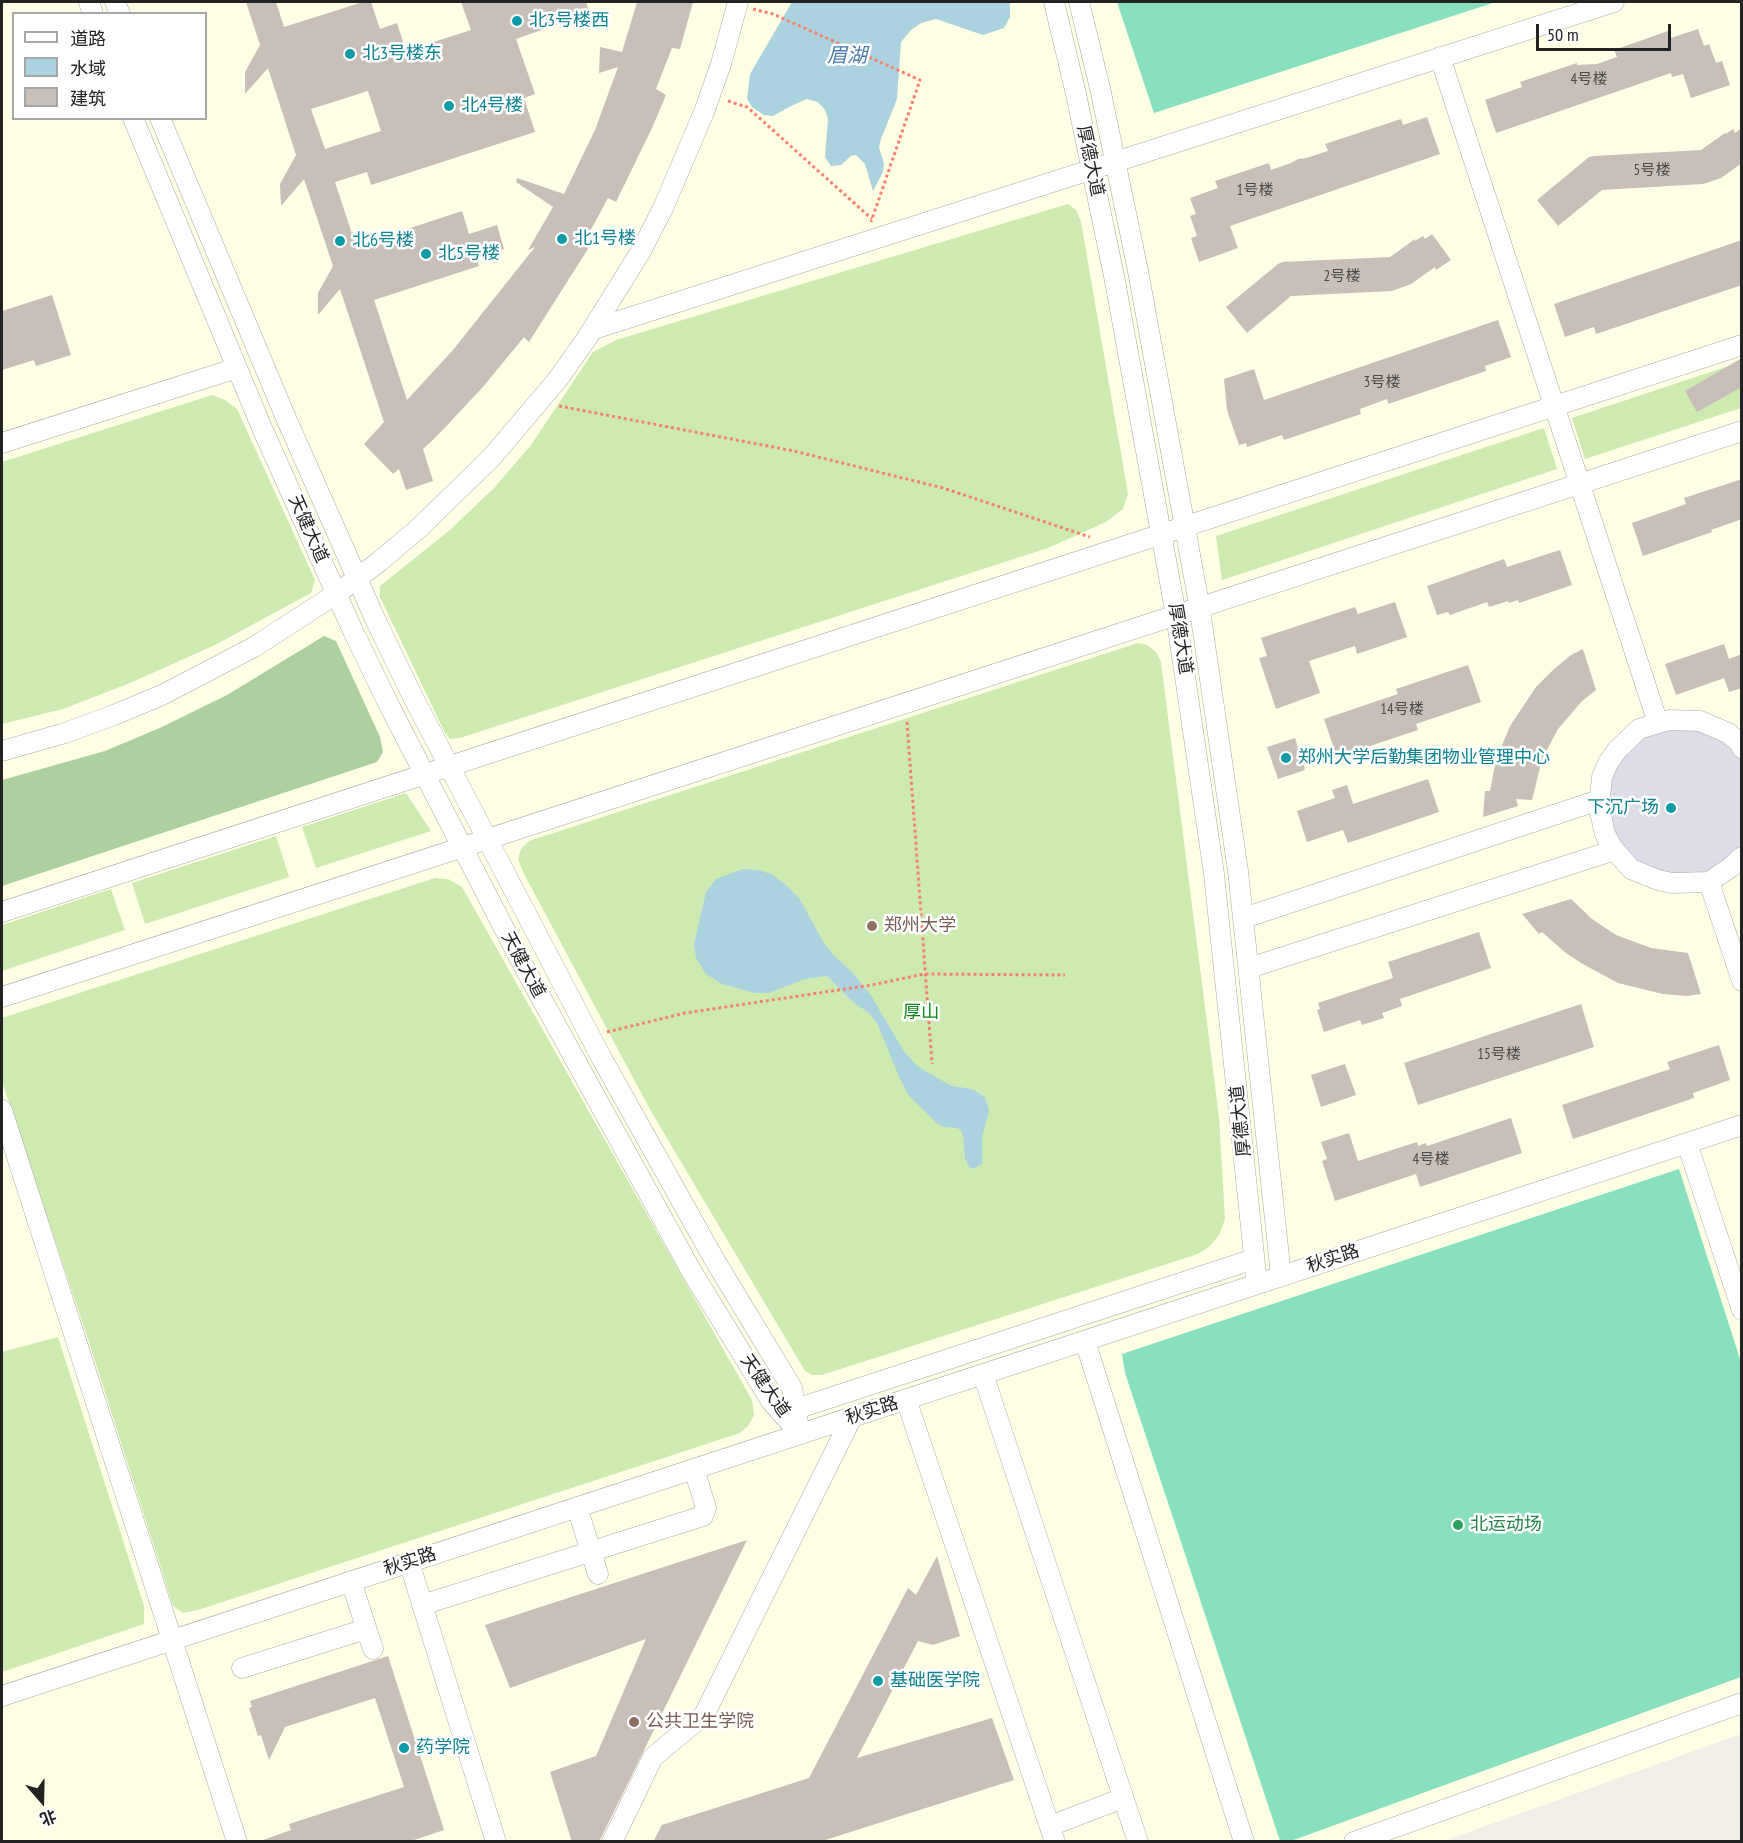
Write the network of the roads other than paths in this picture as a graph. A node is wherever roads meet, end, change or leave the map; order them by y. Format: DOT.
graph roads {
  1 [pos="738,2"];
  2 [pos="1054,2"];
  3 [pos="1079,2"];
  4 [pos="1614,2"];
  5 [pos="1440,57"];
  6 [pos="134,120"];
  7 [pos="161,120"];
  8 [pos="1115,161"];
  9 [pos="1092,168"];
  10 [pos="594,329"];
  11 [pos="1742,345"];
  12 [pos="237,368"];
  13 [pos="1555,406"];
  14 [pos="1742,431"];
  15 [pos="2,443"];
  16 [pos="1580,484"];
  17 [pos="1185,526"];
  18 [pos="1162,534"];
  19 [pos="357,578"];
  20 [pos="337,593"];
  21 [pos="1200,607"];
  22 [pos="1176,615"];
  23 [pos="1658,723"];
  24 [pos="1740,742"];
  25 [pos="2,751"];
  26 [pos="449,766"];
  27 [pos="425,774"];
  28 [pos="1599,800"];
  29 [pos="486,839"];
  30 [pos="462,847"];
  31 [pos="1615,850"];
  32 [pos="1742,857"];
  33 [pos="1709,882"];
  34 [pos="2,912"];
  35 [pos="1244,918"];
  36 [pos="1249,968"];
  37 [pos="1742,981"];
  38 [pos="2,997"];
  39 [pos="2,1110"];
  40 [pos="1742,1125"];
  41 [pos="1687,1143"];
  42 [pos="1254,1259"];
  43 [pos="1281,1276"];
  44 [pos="1257,1284"];
  45 [pos="1741,1305"];
  46 [pos="1085,1341"];
  47 [pos="983,1374"];
  48 [pos="906,1399"];
  49 [pos="796,1409"];
  50 [pos="852,1417"];
  51 [pos="800,1434"];
  52 [pos="693,1469"];
  53 [pos="577,1507"];
  54 [pos="591,1552"];
  55 [pos="409,1562"];
  56 [pos="598,1574"];
  57 [pos="351,1581"];
  58 [pos="422,1605"];
  59 [pos="366,1629"];
  60 [pos="172,1640"];
  61 [pos="373,1649"];
  62 [pos="242,1668"];
  63 [pos="2,1696"];
  64 [pos="1742,1703"];
  65 [pos="1123,1798"];
  66 [pos="1053,1834"];
  67 [pos="237,1842"];
  68 [pos="496,1842"];
  69 [pos="612,1842"];
  70 [pos="1138,1842"];
  71 [pos="1244,1842"];
  72 [pos="1353,1842"];
  1 -- 10 [label="lane"];
  2 -- 9 [label="lane, 厚德大道"];
  3 -- 8 [label="lane, 厚德大道"];
  4 -- 5 [label="lane"];
  5 -- 8 [label="lane"];
  5 -- 13 [label="lane"];
  6 -- 12 [label="lane, 天健大道"];
  7 -- 19 [label="lane, 天健大道"];
  8 -- 9 [label="lane"];
  8 -- 17 [label="lane, 厚德大道"];
  9 -- 10 [label="lane"];
  9 -- 18 [label="lane, 厚德大道"];
  10 -- 19 [label="lane"];
  11 -- 13 [label="lane"];
  12 -- 15 [label="lane"];
  12 -- 20 [label="lane, 天健大道"];
  13 -- 16 [label="lane"];
  13 -- 17 [label="lane"];
  14 -- 16 [label="lane"];
  16 -- 21 [label="lane"];
  16 -- 23 [label="lane"];
  17 -- 18 [label="lane"];
  17 -- 21 [label="lane, 厚德大道"];
  18 -- 22 [label="lane, 厚德大道"];
  18 -- 26 [label="lane"];
  19 -- 20 [label="lane"];
  19 -- 26 [label="lane, 天健大道"];
  20 -- 25 [label="lane"];
  20 -- 27 [label="lane, 天健大道"];
  21 -- 22 [label="lane"];
  21 -- 35 [label="lane, 厚德大道"];
  22 -- 29 [label="lane"];
  22 -- 42 [label="lane, 厚德大道"];
  23 -- 24 [label="lane"];
  23 -- 28 [label="lane"];
  26 -- 27 [label="lane"];
  26 -- 29 [label="lane, 天健大道"];
  27 -- 30 [label="lane, 天健大道"];
  27 -- 34 [label="lane"];
  28 -- 31 [label="lane"];
  28 -- 35 [label="lane"];
  29 -- 30 [label="lane"];
  29 -- 49 [label="lane, 天健大道"];
  30 -- 38 [label="lane"];
  30 -- 51 [label="lane, 天健大道"];
  31 -- 33 [label="lane"];
  31 -- 36 [label="lane"];
  32 -- 33 [label="lane"];
  33 -- 37 [label="lane"];
  35 -- 36 [label="lane, 厚德大道"];
  36 -- 43 [label="lane, 厚德大道"];
  39 -- 60 [label="lane"];
  40 -- 41 [label="lane, 秋实路"];
  41 -- 43 [label="lane, 秋实路"];
  41 -- 45 [label="lane"];
  42 -- 44 [label="lane, 厚德大道"];
  42 -- 49 [label="lane"];
  43 -- 44 [label="lane, 秋实路"];
  44 -- 46 [label="lane, 秋实路"];
  46 -- 47 [label="lane, 秋实路"];
  46 -- 71 [label="lane"];
  47 -- 48 [label="lane, 秋实路"];
  47 -- 65 [label="lane"];
  48 -- 50 [label="lane, 秋实路"];
  48 -- 66 [label="lane"];
  49 -- 51 [label="lane, 天健大道"];
  50 -- 51 [label="lane, 秋实路"];
  50 -- 69 [label="lane"];
  51 -- 52 [label="lane, 秋实路"];
  52 -- 53 [label="lane, 秋实路"];
  52 -- 54 [label="lane"];
  53 -- 54 [label="lane"];
  53 -- 55 [label="lane, 秋实路"];
  54 -- 56 [label="lane"];
  54 -- 58 [label="lane"];
  55 -- 57 [label="lane, 秋实路"];
  55 -- 58 [label="lane"];
  57 -- 59 [label="lane"];
  57 -- 60 [label="lane, 秋实路"];
  58 -- 68 [label="lane"];
  59 -- 61 [label="lane"];
  59 -- 62 [label="lane"];
  60 -- 63 [label="lane, 秋实路"];
  60 -- 67 [label="lane"];
  64 -- 72 [label="lane"];
  65 -- 66 [label="lane"];
  65 -- 70 [label="lane"];
}
